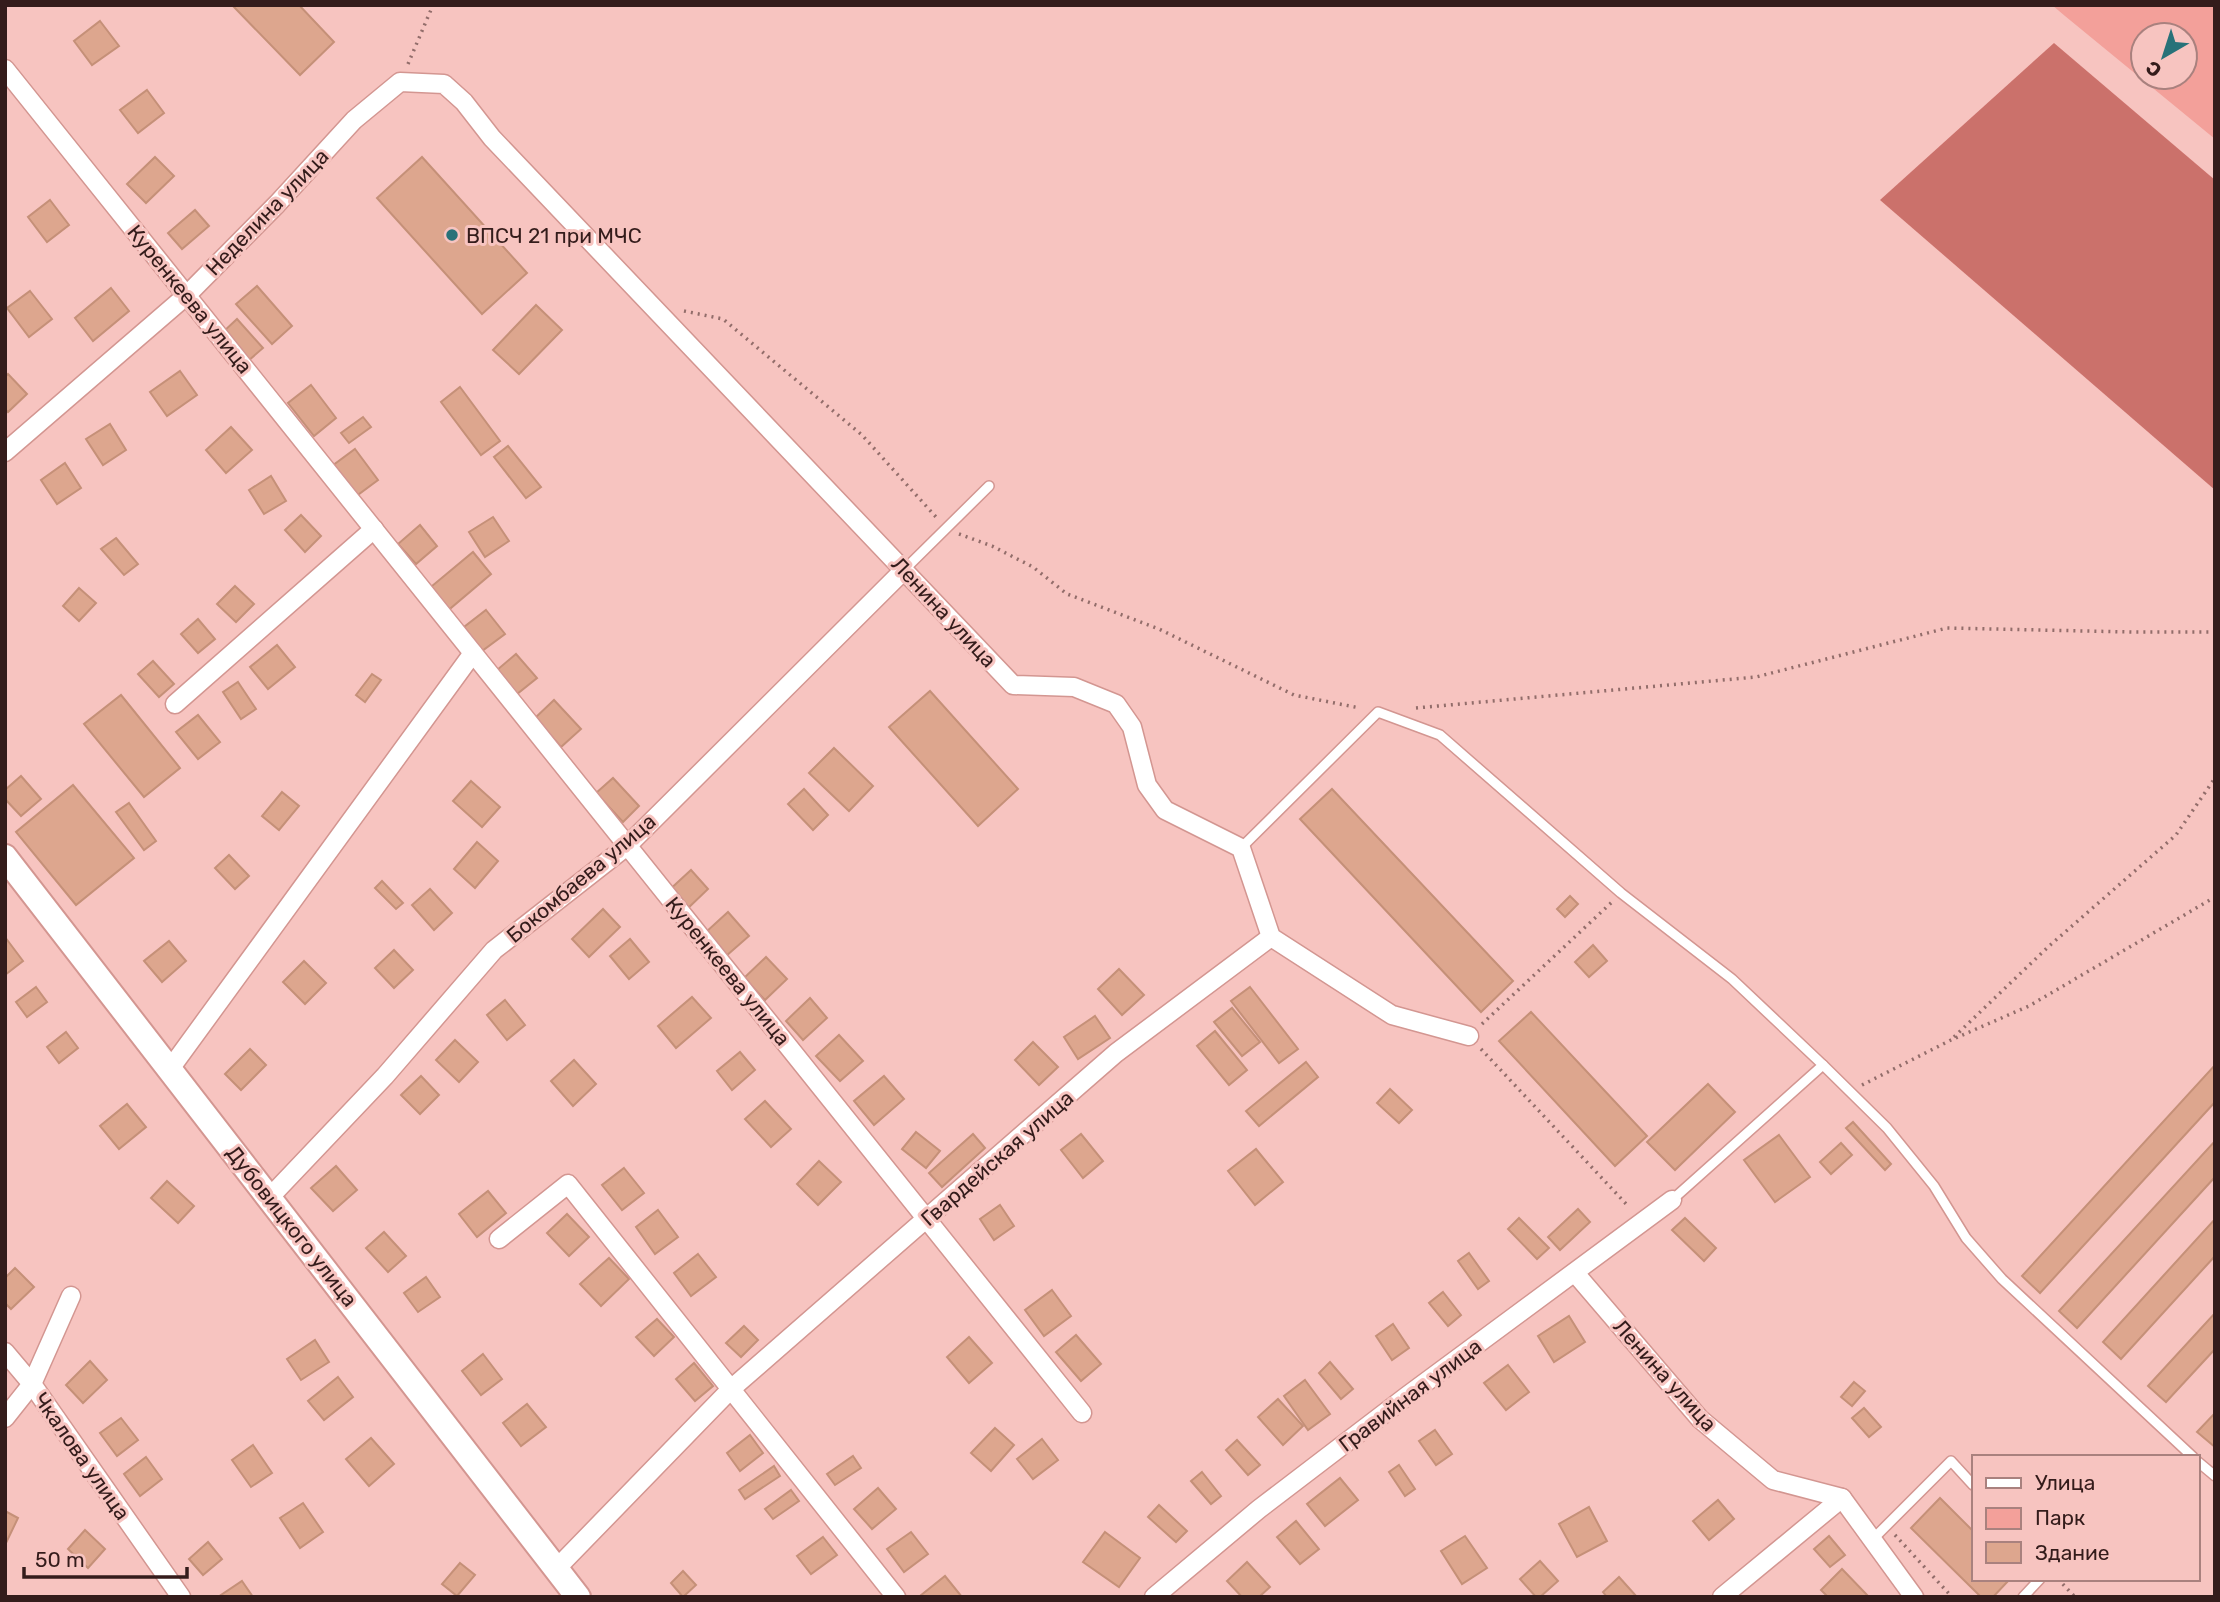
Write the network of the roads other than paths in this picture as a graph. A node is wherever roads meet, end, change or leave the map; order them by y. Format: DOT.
graph roads {
  1 [pos="5,69"];
  2 [pos="400,82"];
  3 [pos="187,295"];
  4 [pos="7,448"];
  5 [pos="989,486"];
  6 [pos="374,529"];
  7 [pos="904,570"];
  8 [pos="473,653"];
  9 [pos="175,704"];
  10 [pos="627,846"];
  11 [pos="1241,848"];
  12 [pos="5,857"];
  13 [pos="1271,937"];
  14 [pos="1469,1036"];
  15 [pos="1823,1065"];
  16 [pos="170,1069"];
  17 [pos="270,1198"];
  18 [pos="1672,1200"];
  19 [pos="927,1219"];
  20 [pos="499,1239"];
  21 [pos="1575,1273"];
  22 [pos="71,1296"];
  23 [pos="5,1352"];
  24 [pos="32,1384"];
  25 [pos="731,1389"];
  26 [pos="1082,1413"];
  27 [pos="5,1418"];
  28 [pos="2191,1455"];
  29 [pos="2199,1463"];
  30 [pos="2215,1476"];
  31 [pos="1972,1484"];
  32 [pos="1842,1497"];
  33 [pos="1873,1539"];
  34 [pos="557,1568"];
  35 [pos="2038,1581"];
  36 [pos="181,1597"];
  37 [pos="578,1597"];
  38 [pos="896,1597"];
  39 [pos="1154,1597"];
  40 [pos="1722,1597"];
  41 [pos="1914,1597"];
  42 [pos="2023,1597"];
  1 -- 3 [label="street, Куренкеева улица"];
  2 -- 3 [label="street, Неделина улица"];
  2 -- 7 [label="street, Ленина улица"];
  3 -- 4 [label="street, Неделина улица"];
  3 -- 6 [label="street, Куренкеева улица"];
  5 -- 7 [label="lane"];
  6 -- 8 [label="street, Куренкеева улица"];
  6 -- 9 [label="street"];
  7 -- 10 [label="street, Бокомбаева улица"];
  7 -- 11 [label="street, Ленина улица"];
  8 -- 10 [label="street, Куренкеева улица"];
  8 -- 16 [label="street"];
  10 -- 17 [label="street, Бокомбаева улица"];
  10 -- 19 [label="street, Куренкеева улица"];
  11 -- 13 [label="street"];
  11 -- 15 [label="lane"];
  12 -- 16 [label="street, Дубовицкого улица"];
  13 -- 14 [label="street"];
  13 -- 19 [label="street, Гвардейская улица"];
  15 -- 18 [label="lane"];
  15 -- 28 [label="lane"];
  16 -- 17 [label="street, Дубовицкого улица"];
  17 -- 34 [label="street, Дубовицкого улица"];
  18 -- 21 [label="street, Гравийная улица"];
  19 -- 25 [label="street, Гвардейская улица"];
  19 -- 26 [label="street, Куренкеева улица"];
  20 -- 25 [label="street"];
  21 -- 32 [label="street, Ленина улица"];
  21 -- 39 [label="street, Гравийная улица"];
  22 -- 24 [label="street"];
  23 -- 24 [label="street, Чкалова улица"];
  24 -- 27 [label="street"];
  24 -- 36 [label="street, Чкалова улица"];
  25 -- 34 [label="street, Гвардейская улица"];
  25 -- 38 [label="street"];
  29 -- 30 [label="lane"];
  31 -- 33 [label="lane"];
  32 -- 33 [label="street"];
  32 -- 40 [label="street"];
  33 -- 41 [label="street"];
  34 -- 37 [label="street, Дубовицкого улица"];
  35 -- 42 [label="lane"];
}
